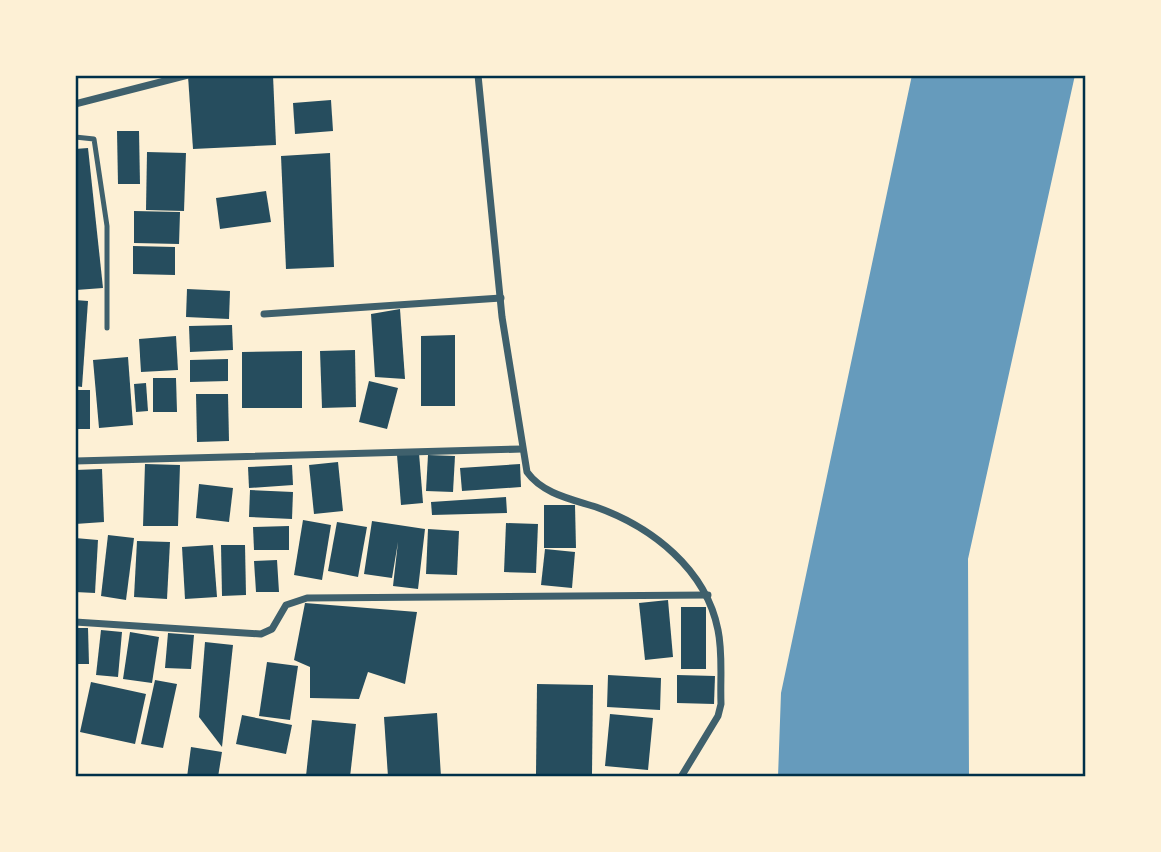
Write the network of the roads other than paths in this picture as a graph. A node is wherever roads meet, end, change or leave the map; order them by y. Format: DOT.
graph roads {
  1 [pos="188,75"];
  2 [pos="478,75"];
  3 [pos="75,104"];
  4 [pos="75,137"];
  5 [pos="500,298"];
  6 [pos="264,314"];
  7 [pos="107,328"];
  8 [pos="522,449"];
  9 [pos="75,461"];
  10 [pos="708,595"];
  11 [pos="75,622"];
  12 [pos="681,777"];
  1 -- 3 [label="street"];
  2 -- 5 [label="street"];
  4 -- 7 [label="lane"];
  5 -- 6 [label="street"];
  5 -- 8 [label="street"];
  8 -- 9 [label="street"];
  8 -- 10 [label="street"];
  10 -- 11 [label="street"];
  10 -- 12 [label="street"];
}
